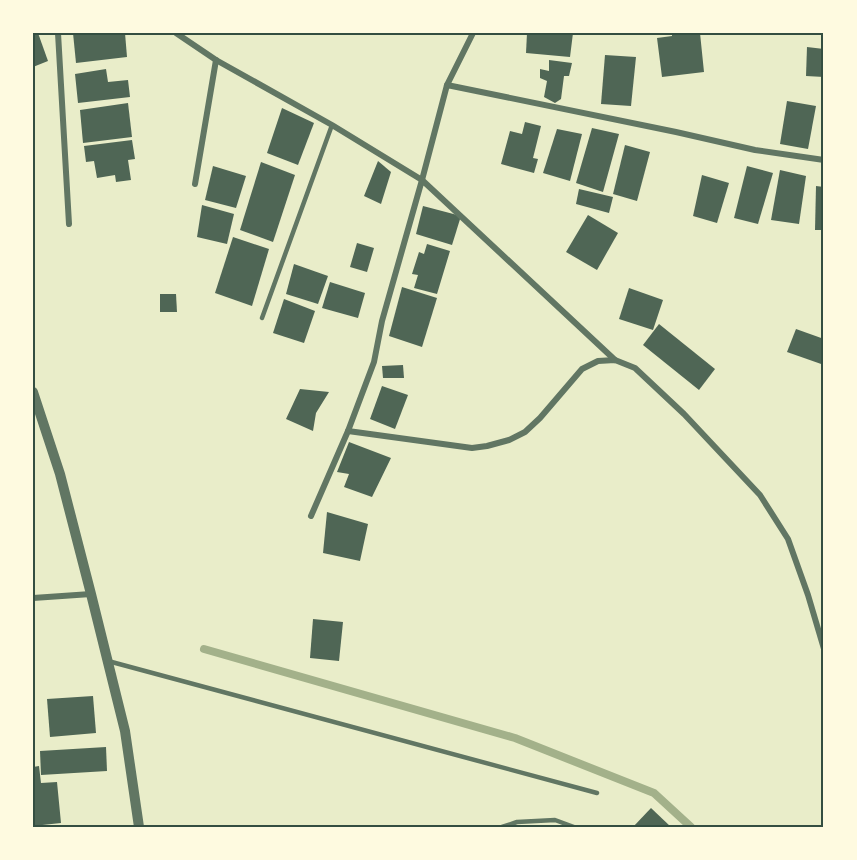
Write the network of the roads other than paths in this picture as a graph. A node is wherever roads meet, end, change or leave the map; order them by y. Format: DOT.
graph roads {
  1 [pos="58,33"];
  2 [pos="176,33"];
  3 [pos="473,33"];
  4 [pos="216,60"];
  5 [pos="447,85"];
  6 [pos="332,125"];
  7 [pos="824,160"];
  8 [pos="422,180"];
  9 [pos="195,184"];
  10 [pos="69,224"];
  11 [pos="262,318"];
  12 [pos="615,360"];
  13 [pos="33,392"];
  14 [pos="348,431"];
  15 [pos="311,516"];
  16 [pos="92,594"];
  17 [pos="33,598"];
  18 [pos="824,649"];
  19 [pos="108,661"];
  20 [pos="597,794"];
  21 [pos="139,827"];
  22 [pos="502,827"];
  23 [pos="574,827"];
  1 -- 10 [label="street"];
  2 -- 4 [label="street"];
  3 -- 5 [label="street"];
  4 -- 6 [label="street"];
  4 -- 9 [label="street"];
  5 -- 7 [label="street"];
  5 -- 8 [label="street"];
  6 -- 8 [label="street"];
  6 -- 11 [label="lane"];
  8 -- 12 [label="street"];
  8 -- 14 [label="street"];
  12 -- 14 [label="street"];
  12 -- 18 [label="street"];
  13 -- 16 [label="street"];
  14 -- 15 [label="street"];
  16 -- 17 [label="street"];
  16 -- 19 [label="street"];
  19 -- 20 [label="lane"];
  19 -- 21 [label="street"];
  22 -- 23 [label="lane"];
}
